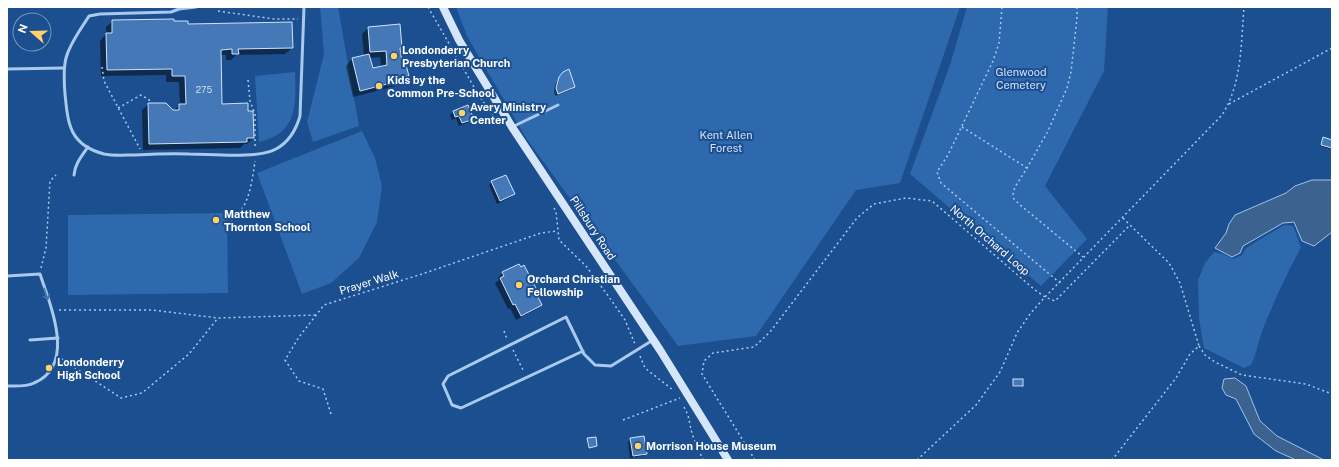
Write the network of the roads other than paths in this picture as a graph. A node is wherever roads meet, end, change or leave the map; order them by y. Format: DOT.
graph roads {
  1 [pos="196,7"];
  2 [pos="304,7"];
  3 [pos="443,7"];
  4 [pos="64,68"];
  5 [pos="7,69"];
  6 [pos="558,106"];
  7 [pos="512,127"];
  8 [pos="88,148"];
  9 [pos="74,175"];
  10 [pos="7,276"];
  11 [pos="58,338"];
  12 [pos="30,340"];
  13 [pos="653,340"];
  14 [pos="582,351"];
  15 [pos="7,386"];
  16 [pos="728,460"];
  1 -- 4 [label="lane"];
  2 -- 8 [label="lane"];
  3 -- 7 [label="street, Pillsbury Road"];
  4 -- 5 [label="lane"];
  4 -- 8 [label="lane"];
  6 -- 7 [label="lane"];
  7 -- 13 [label="street, Pillsbury Road"];
  8 -- 9 [label="lane"];
  10 -- 11 [label="lane, one-way"];
  11 -- 12 [label="lane"];
  11 -- 15 [label="lane"];
  13 -- 14 [label="lane"];
  13 -- 16 [label="street, Pillsbury Road"];
  14 -- 14 [label="lane"];
}
